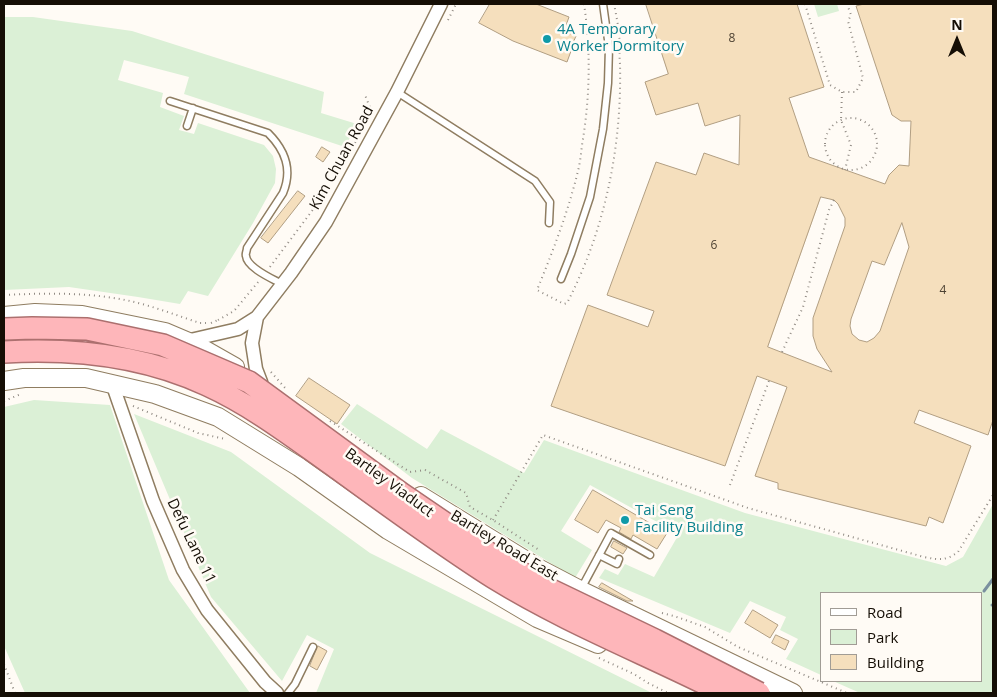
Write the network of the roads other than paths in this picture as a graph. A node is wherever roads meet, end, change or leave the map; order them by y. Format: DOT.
graph roads {
  1 [pos="441,4"];
  2 [pos="603,4"];
  3 [pos="397,92"];
  4 [pos="170,101"];
  5 [pos="193,108"];
  6 [pos="187,126"];
  7 [pos="549,223"];
  8 [pos="561,279"];
  9 [pos="282,284"];
  10 [pos="4,316"];
  11 [pos="257,317"];
  12 [pos="4,329"];
  13 [pos="185,341"];
  14 [pos="4,352"];
  15 [pos="234,367"];
  16 [pos="4,381"];
  17 [pos="261,382"];
  18 [pos="115,391"];
  19 [pos="208,413"];
  20 [pos="471,526"];
  21 [pos="599,555"];
  22 [pos="650,555"];
  23 [pos="619,559"];
  24 [pos="444,563"];
  25 [pos="580,590"];
  26 [pos="314,647"];
  27 [pos="765,688"];
  28 [pos="277,693"];
  29 [pos="288,693"];
  30 [pos="701,693"];
  31 [pos="724,693"];
  32 [pos="750,693"];
  33 [pos="793,693"];
  1 -- 3 [label="street, Kim Chuan Road"];
  2 -- 8 [label="lane"];
  3 -- 7 [label="lane"];
  3 -- 9 [label="street, Kim Chuan Road"];
  4 -- 5 [label="lane"];
  5 -- 6 [label="lane"];
  5 -- 9 [label="lane"];
  9 -- 11 [label="street, Kim Chuan Road"];
  10 -- 13 [label="main road, Bartley Road East"];
  11 -- 13 [label="street"];
  11 -- 17 [label="street"];
  12 -- 27 [label="highway, Bartley Viaduct, bridge"];
  13 -- 15 [label="main road, Bartley Road East"];
  14 -- 31 [label="highway, Bartley Viaduct, bridge"];
  15 -- 17 [label="main road, Bartley Road East"];
  15 -- 19 [label="main road"];
  16 -- 18 [label="main road"];
  17 -- 20 [label="main road, Bartley Road East"];
  18 -- 19 [label="main road"];
  18 -- 28 [label="street, Defu Lane 11"];
  19 -- 24 [label="main road"];
  20 -- 24 [label="main road"];
  20 -- 25 [label="main road, Bartley Road East"];
  21 -- 22 [label="lane"];
  21 -- 23 [label="lane"];
  21 -- 25 [label="lane"];
  24 -- 30 [label="main road"];
  25 -- 27 [label="main road, Bartley Road East"];
  26 -- 29 [label="lane"];
  27 -- 32 [label="main road"];
  27 -- 33 [label="main road, Bartley Road East"];
}
